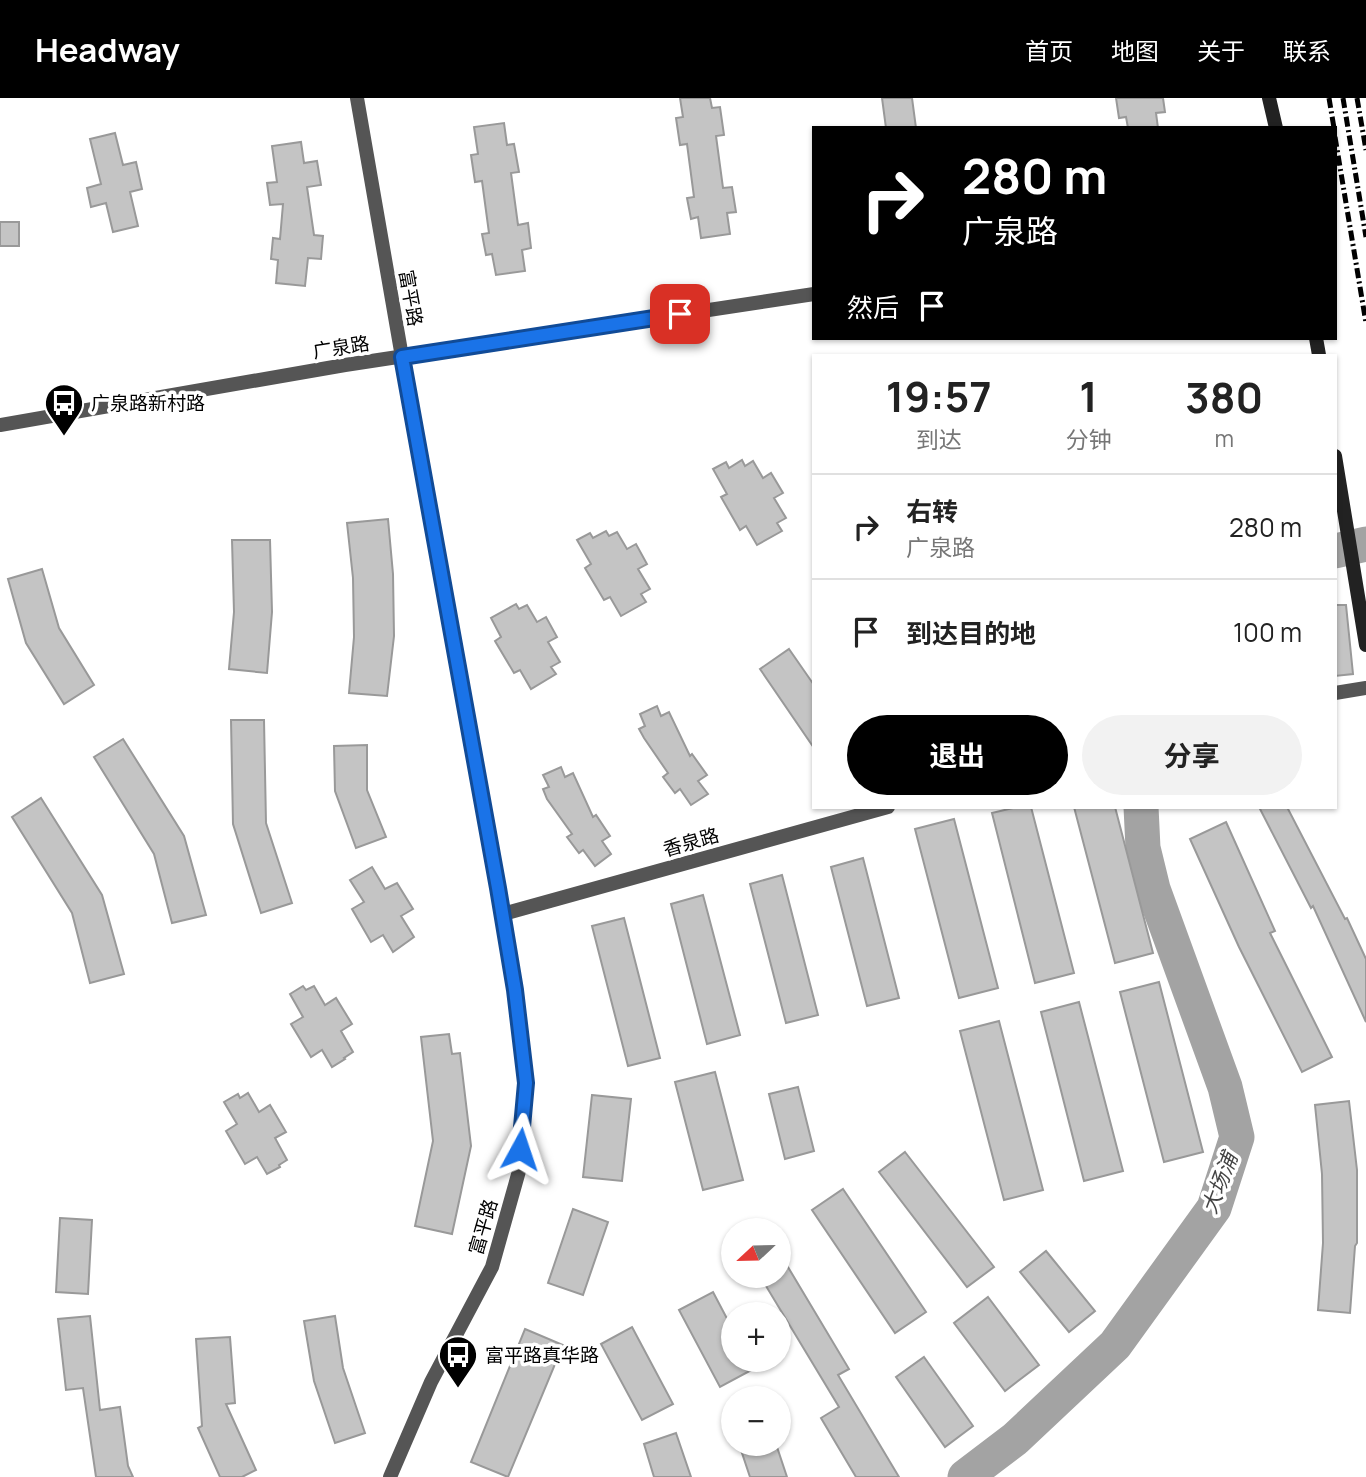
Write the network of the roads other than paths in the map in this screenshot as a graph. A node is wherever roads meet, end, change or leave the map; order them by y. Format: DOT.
graph roads {
  1 [pos="357,98"];
  2 [pos="1269,98"];
  3 [pos="1276,126"];
  4 [pos="812,294"];
  5 [pos="402,357"];
  6 [pos="0,425"];
  7 [pos="1337,468"];
  8 [pos="1366,645"];
  9 [pos="1366,688"];
  10 [pos="1337,693"];
  11 [pos="881,809"];
  12 [pos="503,914"];
  13 [pos="390,1477"];
  1 -- 5 [label="street, 富平路"];
  2 -- 3 [label="main road"];
  4 -- 5 [label="street, 广泉路"];
  5 -- 6 [label="street, 广泉路"];
  5 -- 12 [label="street, 富平路"];
  7 -- 8 [label="main road"];
  9 -- 10 [label="street"];
  11 -- 12 [label="street, 香泉路"];
  12 -- 13 [label="street, 富平路"];
}
